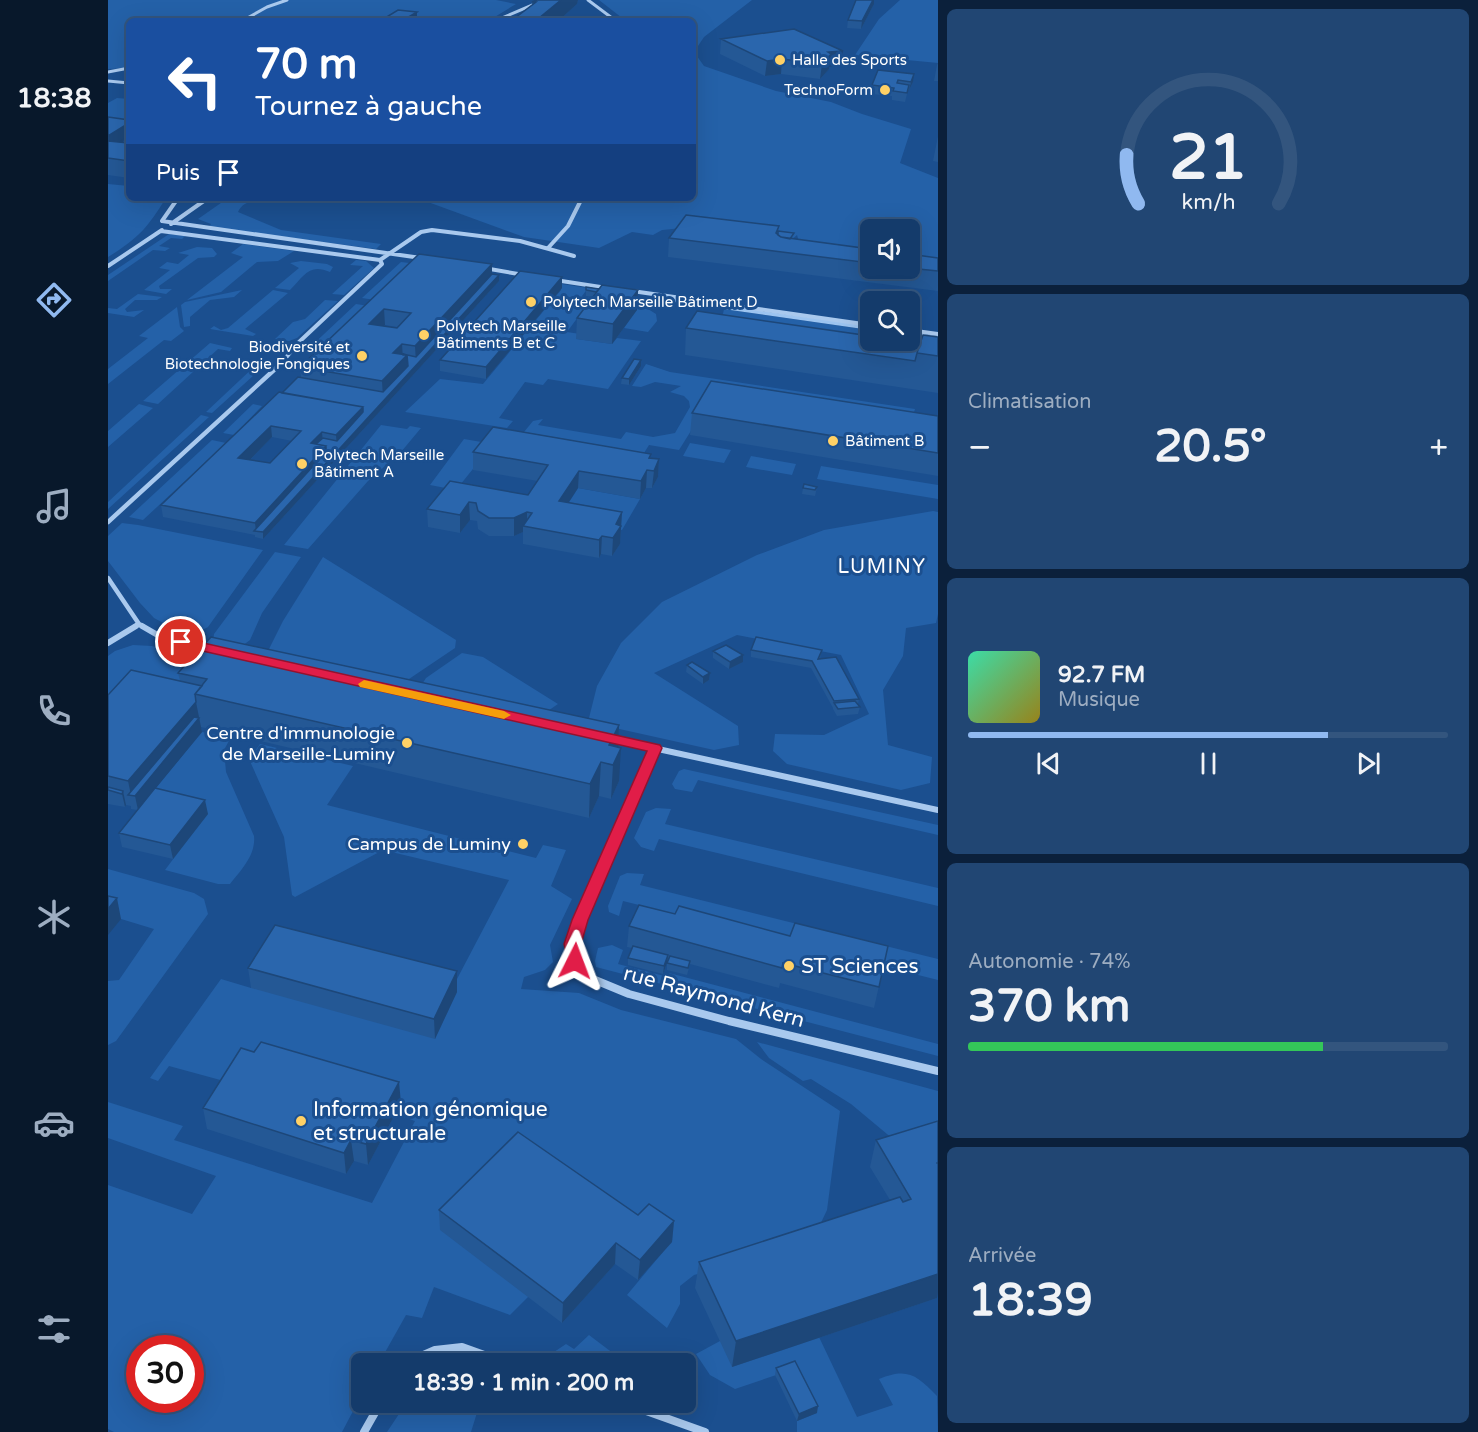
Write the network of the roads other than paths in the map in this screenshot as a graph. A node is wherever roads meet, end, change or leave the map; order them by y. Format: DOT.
graph roads {
  1 [pos="287,0"];
  2 [pos="544,0"];
  3 [pos="588,0"];
  4 [pos="247,18"];
  5 [pos="502,18"];
  6 [pos="612,18"];
  7 [pos="126,69"];
  8 [pos="108,72"];
  9 [pos="108,81"];
  10 [pos="126,83"];
  11 [pos="176,201"];
  12 [pos="204,201"];
  13 [pos="580,201"];
  14 [pos="172,223"];
  15 [pos="161,231"];
  16 [pos="548,248"];
  17 [pos="390,254"];
  18 [pos="574,256"];
  19 [pos="429,260"];
  20 [pos="380,261"];
  21 [pos="108,266"];
  22 [pos="473,266"];
  23 [pos="529,276"];
  24 [pos="553,279"];
  25 [pos="617,289"];
  26 [pos="628,290"];
  27 [pos="860,324"];
  28 [pos="920,332"];
  29 [pos="938,334"];
  30 [pos="108,522"];
  31 [pos="108,578"];
  32 [pos="139,624"];
  33 [pos="108,643"];
  34 [pos="211,649"];
  35 [pos="608,738"];
  36 [pos="655,748"];
  37 [pos="938,810"];
  38 [pos="938,1071"];
  39 [pos="428,1353"];
  40 [pos="479,1353"];
  41 [pos="375,1413"];
  42 [pos="652,1413"];
  43 [pos="364,1432"];
  44 [pos="705,1432"];
  1 -- 4 [label="street"];
  2 -- 5 [label="street"];
  3 -- 6 [label="street"];
  7 -- 8 [label="street"];
  9 -- 10 [label="street"];
  11 -- 14 [label="street"];
  12 -- 14 [label="street"];
  13 -- 16 [label="street"];
  14 -- 15 [label="street"];
  14 -- 17 [label="street"];
  15 -- 20 [label="street"];
  15 -- 21 [label="street"];
  16 -- 17 [label="street"];
  16 -- 18 [label="street"];
  17 -- 19 [label="street"];
  17 -- 20 [label="street"];
  20 -- 30 [label="street"];
  22 -- 23 [label="street"];
  24 -- 25 [label="street"];
  26 -- 27 [label="street"];
  28 -- 29 [label="street"];
  31 -- 32 [label="street"];
  32 -- 33 [label="street"];
  32 -- 34 [label="street"];
  35 -- 36 [label="street"];
  36 -- 37 [label="street"];
  36 -- 38 [label="street, rue Raymond Kern"];
  39 -- 40 [label="street"];
  41 -- 43 [label="street"];
  42 -- 44 [label="street"];
}
